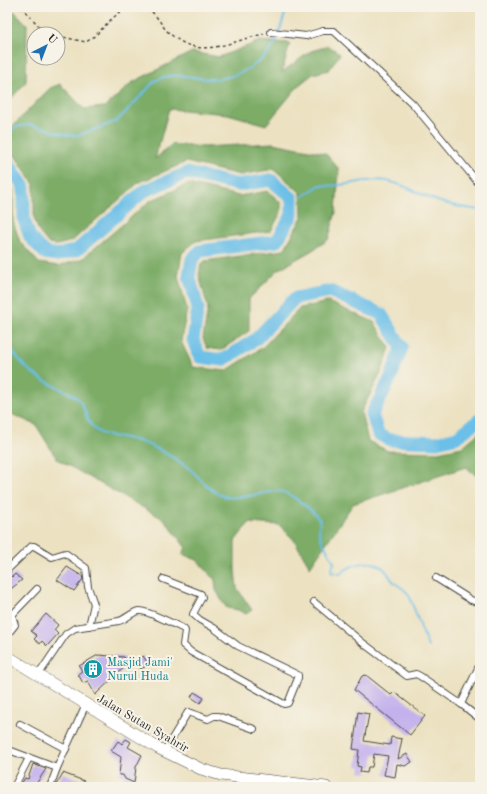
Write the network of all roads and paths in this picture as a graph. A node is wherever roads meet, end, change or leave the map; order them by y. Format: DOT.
graph roads {
  1 [pos="21,7"];
  2 [pos="39,26"];
  3 [pos="270,32"];
  4 [pos="66,38"];
  5 [pos="480,185"];
  6 [pos="7,570"];
  7 [pos="436,578"];
  8 [pos="163,579"];
  9 [pos="37,589"];
  10 [pos="314,602"];
  11 [pos="480,603"];
  12 [pos="89,626"];
  13 [pos="7,635"];
  14 [pos="7,656"];
  15 [pos="480,664"];
  16 [pos="39,674"];
  17 [pos="86,704"];
  18 [pos="461,704"];
  19 [pos="480,719"];
  20 [pos="20,724"];
  21 [pos="254,729"];
  22 [pos="66,749"];
  23 [pos="9,750"];
  24 [pos="164,752"];
  25 [pos="29,758"];
  26 [pos="57,768"];
  27 [pos="259,783"];
  28 [pos="14,787"];
  29 [pos="50,787"];
  30 [pos="326,787"];
  1 -- 2 [label="path"];
  3 -- 4 [label="path"];
  3 -- 5 [label="street"];
  6 -- 12 [label="street"];
  7 -- 11 [label="street"];
  8 -- 12 [label="street"];
  9 -- 13 [label="street"];
  10 -- 18 [label="street"];
  12 -- 16 [label="street"];
  14 -- 16 [label="highway, Jalan Sutan Syahrir"];
  15 -- 18 [label="street"];
  16 -- 17 [label="highway, Jalan Sutan Syahrir"];
  17 -- 22 [label="street"];
  17 -- 24 [label="highway, Jalan Sutan Syahrir"];
  18 -- 19 [label="street"];
  20 -- 22 [label="street"];
  21 -- 24 [label="street"];
  22 -- 26 [label="street"];
  23 -- 25 [label="street"];
  24 -- 27 [label="highway, Jalan Sutan Syahrir"];
  25 -- 26 [label="street"];
  25 -- 28 [label="street"];
  26 -- 29 [label="street"];
  27 -- 30 [label="highway, Jalan Sutan Syahrir"];
}
